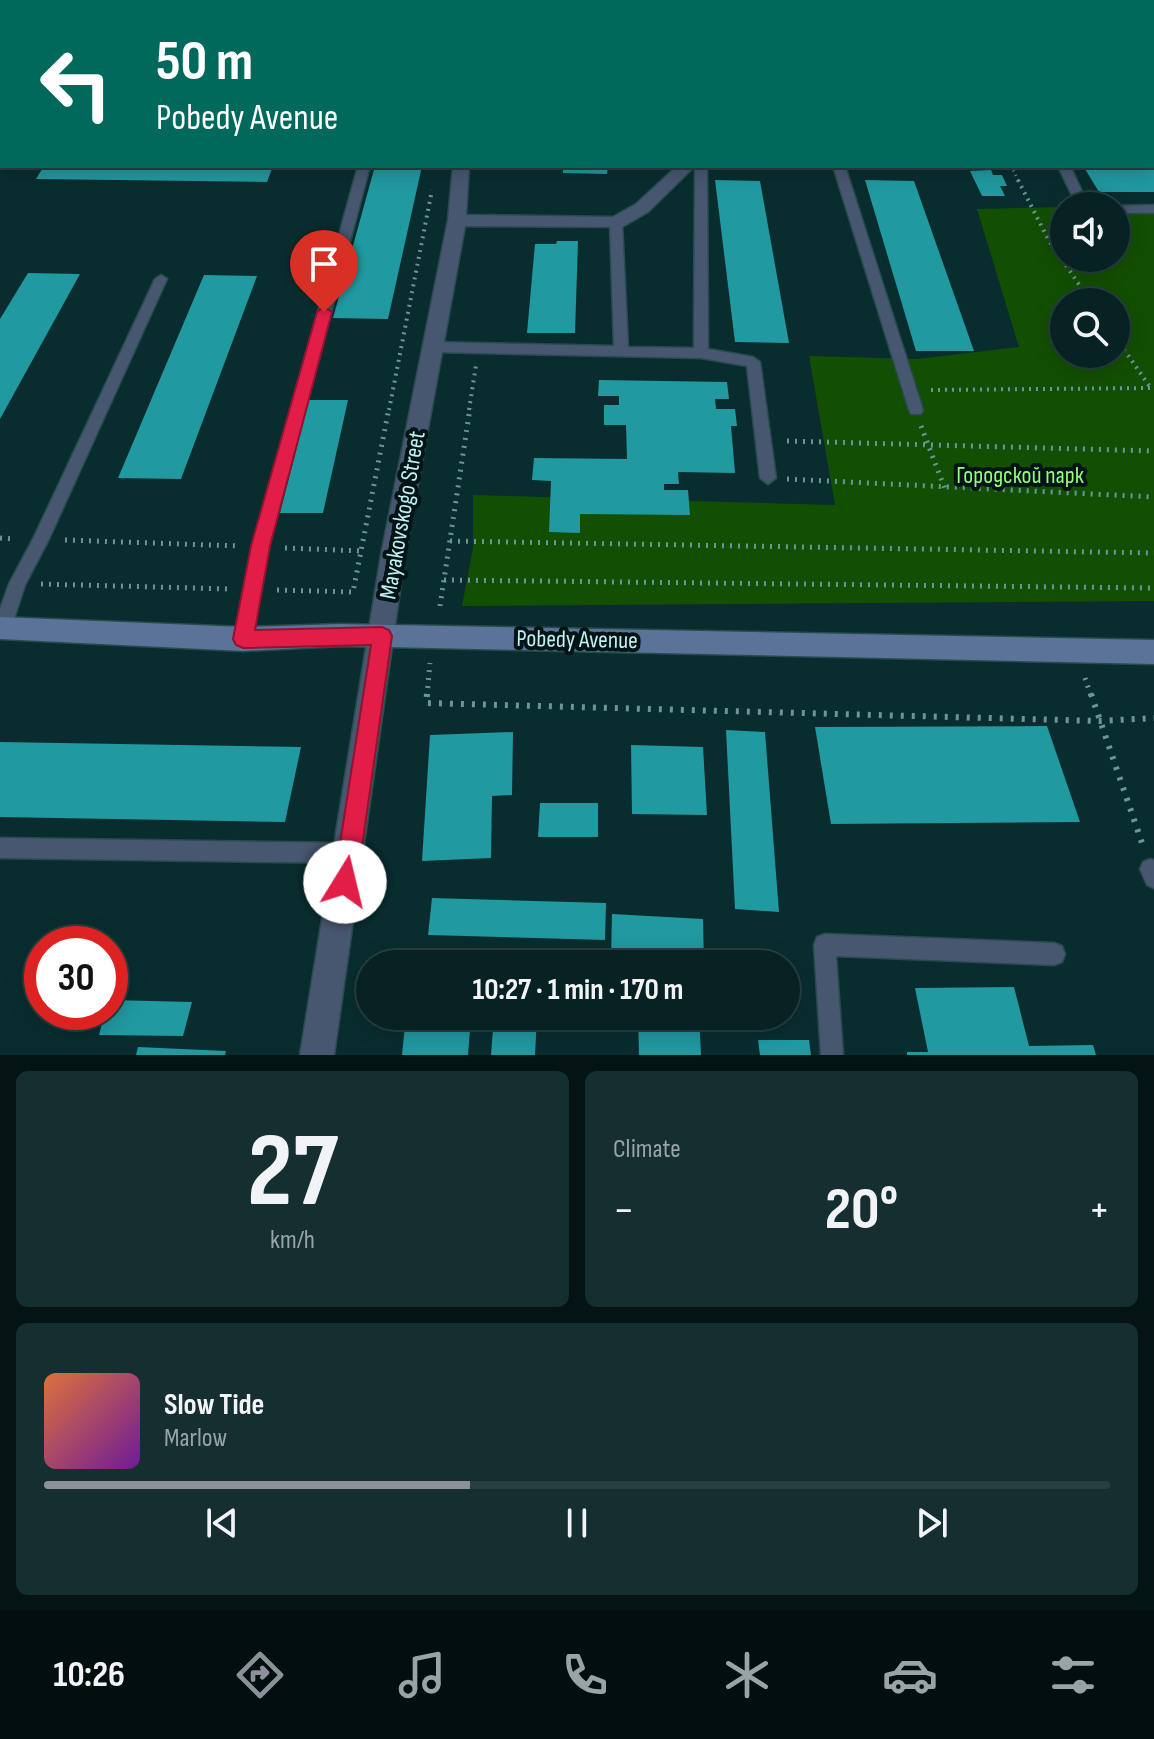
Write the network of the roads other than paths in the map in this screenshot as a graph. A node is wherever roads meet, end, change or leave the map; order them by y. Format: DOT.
graph roads {
  1 [pos="363,168"];
  2 [pos="461,168"];
  3 [pos="685,168"];
  4 [pos="701,168"];
  5 [pos="840,168"];
  6 [pos="1065,168"];
  7 [pos="1076,192"];
  8 [pos="1130,209"];
  9 [pos="1154,209"];
  10 [pos="457,220"];
  11 [pos="616,223"];
  12 [pos="161,279"];
  13 [pos="433,347"];
  14 [pos="621,351"];
  15 [pos="701,353"];
  16 [pos="916,410"];
  17 [pos="768,478"];
  18 [pos="1,628"];
  19 [pos="382,636"];
  20 [pos="243,639"];
  21 [pos="1154,652"];
  22 [pos="0,848"];
  23 [pos="350,853"];
  24 [pos="1054,954"];
  25 [pos="317,1055"];
  26 [pos="832,1055"];
  1 -- 20 [label="lane"];
  2 -- 10 [label="street, Mayakovskogo Street"];
  3 -- 11 [label="street"];
  4 -- 15 [label="lane"];
  5 -- 16 [label="lane"];
  6 -- 7 [label="lane"];
  8 -- 9 [label="lane"];
  10 -- 11 [label="street"];
  10 -- 13 [label="street, Mayakovskogo Street"];
  11 -- 14 [label="lane"];
  12 -- 18 [label="lane"];
  13 -- 14 [label="lane"];
  13 -- 19 [label="street, Mayakovskogo Street"];
  14 -- 15 [label="lane"];
  15 -- 17 [label="lane"];
  18 -- 20 [label="street, Pobedy Avenue"];
  19 -- 20 [label="street, Pobedy Avenue"];
  19 -- 21 [label="street, Pobedy Avenue"];
  19 -- 23 [label="street, Mayakovskogo Street"];
  22 -- 23 [label="lane"];
  23 -- 25 [label="street, Mayakovskogo Street"];
  24 -- 26 [label="lane"];
}
